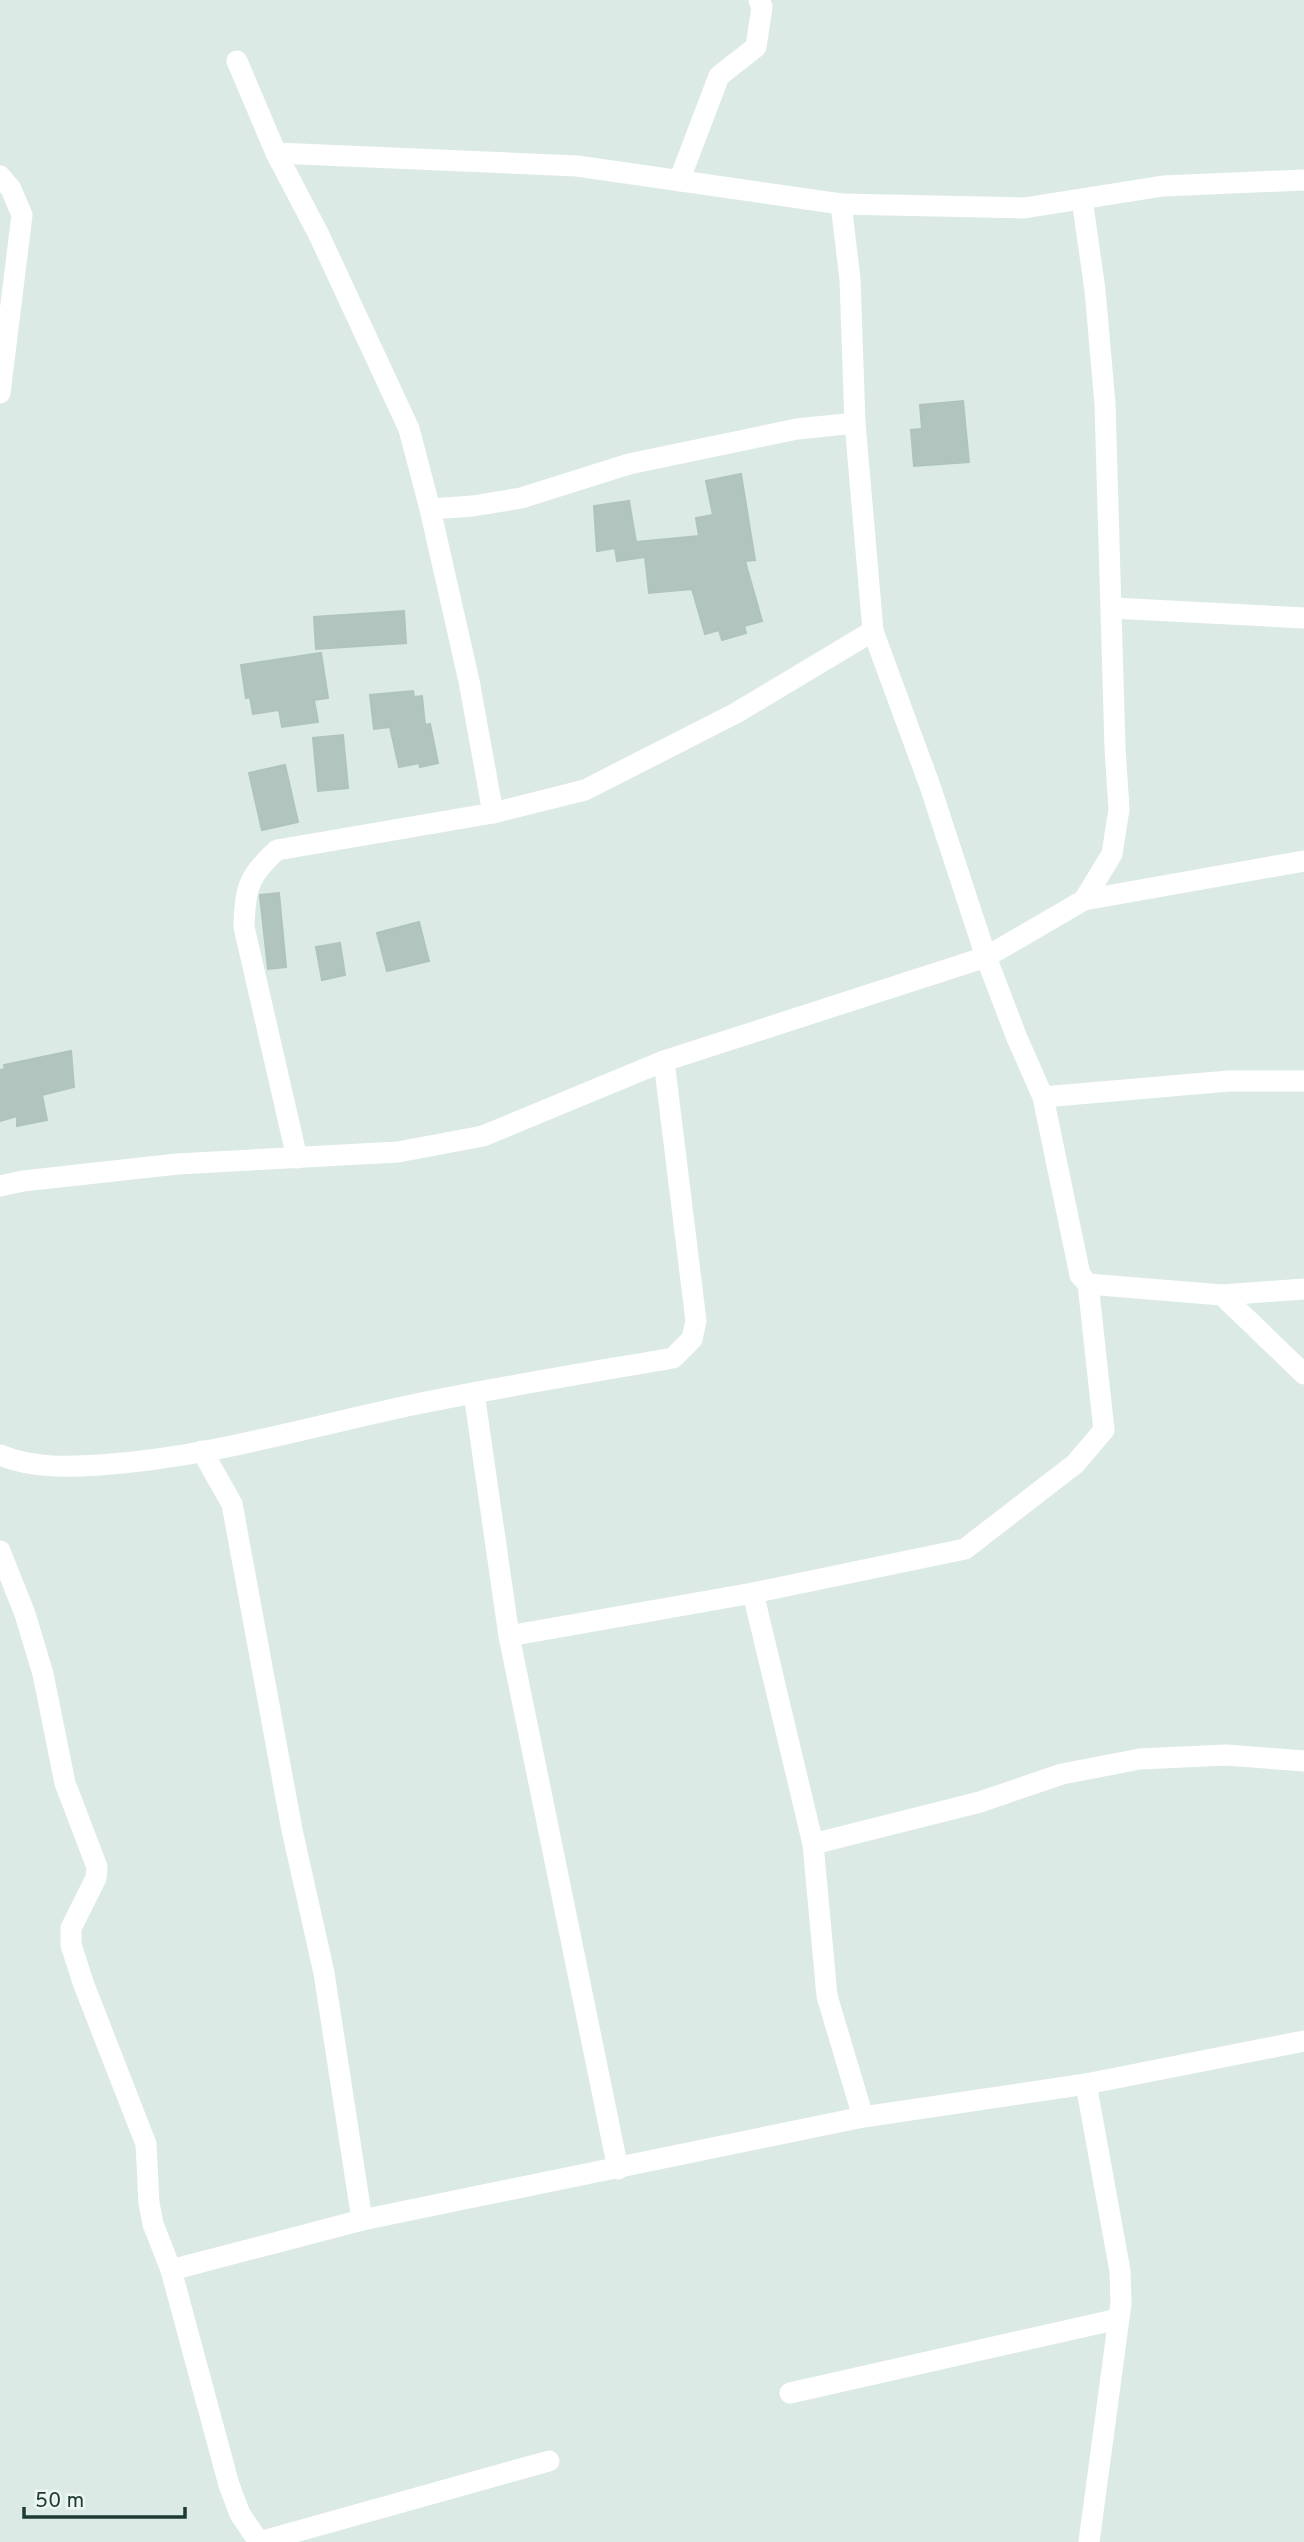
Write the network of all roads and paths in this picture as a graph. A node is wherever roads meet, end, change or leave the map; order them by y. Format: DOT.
graph roads {
  1 [pos="759,0"];
  2 [pos="237,61"];
  3 [pos="276,152"];
  4 [pos="0,176"];
  5 [pos="1304,180"];
  6 [pos="679,181"];
  7 [pos="1082,199"];
  8 [pos="841,204"];
  9 [pos="0,393"];
  10 [pos="856,423"];
  11 [pos="430,509"];
  12 [pos="1112,608"];
  13 [pos="1304,618"];
  14 [pos="873,631"];
  15 [pos="493,813"];
  16 [pos="1304,861"];
  17 [pos="1084,900"];
  18 [pos="986,957"];
  19 [pos="664,1061"];
  20 [pos="1304,1081"];
  21 [pos="1043,1097"];
  22 [pos="297,1158"];
  23 [pos="0,1186"];
  24 [pos="1088,1284"];
  25 [pos="1304,1289"];
  26 [pos="1222,1295"];
  27 [pos="1304,1374"];
  28 [pos="474,1393"];
  29 [pos="202,1451"];
  30 [pos="0,1455"];
  31 [pos="0,1551"];
  32 [pos="753,1593"];
  33 [pos="509,1636"];
  34 [pos="1304,1761"];
  35 [pos="813,1844"];
  36 [pos="1304,2041"];
  37 [pos="1086,2084"];
  38 [pos="863,2117"];
  39 [pos="618,2169"];
  40 [pos="362,2220"];
  41 [pos="171,2270"];
  42 [pos="1118,2319"];
  43 [pos="790,2393"];
  44 [pos="549,2460"];
  45 [pos="259,2542"];
  46 [pos="1089,2542"];
  1 -- 6 [label="street"];
  2 -- 3 [label="street"];
  3 -- 6 [label="street"];
  3 -- 11 [label="street"];
  4 -- 9 [label="street"];
  5 -- 7 [label="street"];
  6 -- 8 [label="street"];
  7 -- 8 [label="street"];
  7 -- 12 [label="street"];
  8 -- 10 [label="street"];
  10 -- 11 [label="street"];
  10 -- 14 [label="street"];
  11 -- 15 [label="street"];
  12 -- 13 [label="street"];
  12 -- 17 [label="street"];
  14 -- 15 [label="street"];
  14 -- 18 [label="street"];
  15 -- 22 [label="street"];
  16 -- 17 [label="street"];
  17 -- 18 [label="street"];
  18 -- 19 [label="street"];
  18 -- 21 [label="street"];
  19 -- 22 [label="street"];
  19 -- 28 [label="street"];
  20 -- 21 [label="street"];
  21 -- 24 [label="street"];
  22 -- 23 [label="street"];
  24 -- 26 [label="street"];
  24 -- 32 [label="street"];
  25 -- 26 [label="street"];
  26 -- 27 [label="street"];
  28 -- 29 [label="street"];
  28 -- 33 [label="street"];
  29 -- 30 [label="street"];
  29 -- 40 [label="street"];
  31 -- 41 [label="street"];
  32 -- 33 [label="street"];
  32 -- 35 [label="street"];
  33 -- 39 [label="street"];
  34 -- 35 [label="street"];
  35 -- 38 [label="street"];
  36 -- 37 [label="street"];
  37 -- 38 [label="street"];
  37 -- 42 [label="street"];
  38 -- 39 [label="street"];
  39 -- 40 [label="street"];
  40 -- 41 [label="street"];
  41 -- 45 [label="street"];
  42 -- 43 [label="street"];
  42 -- 46 [label="street"];
  44 -- 45 [label="street"];
}
